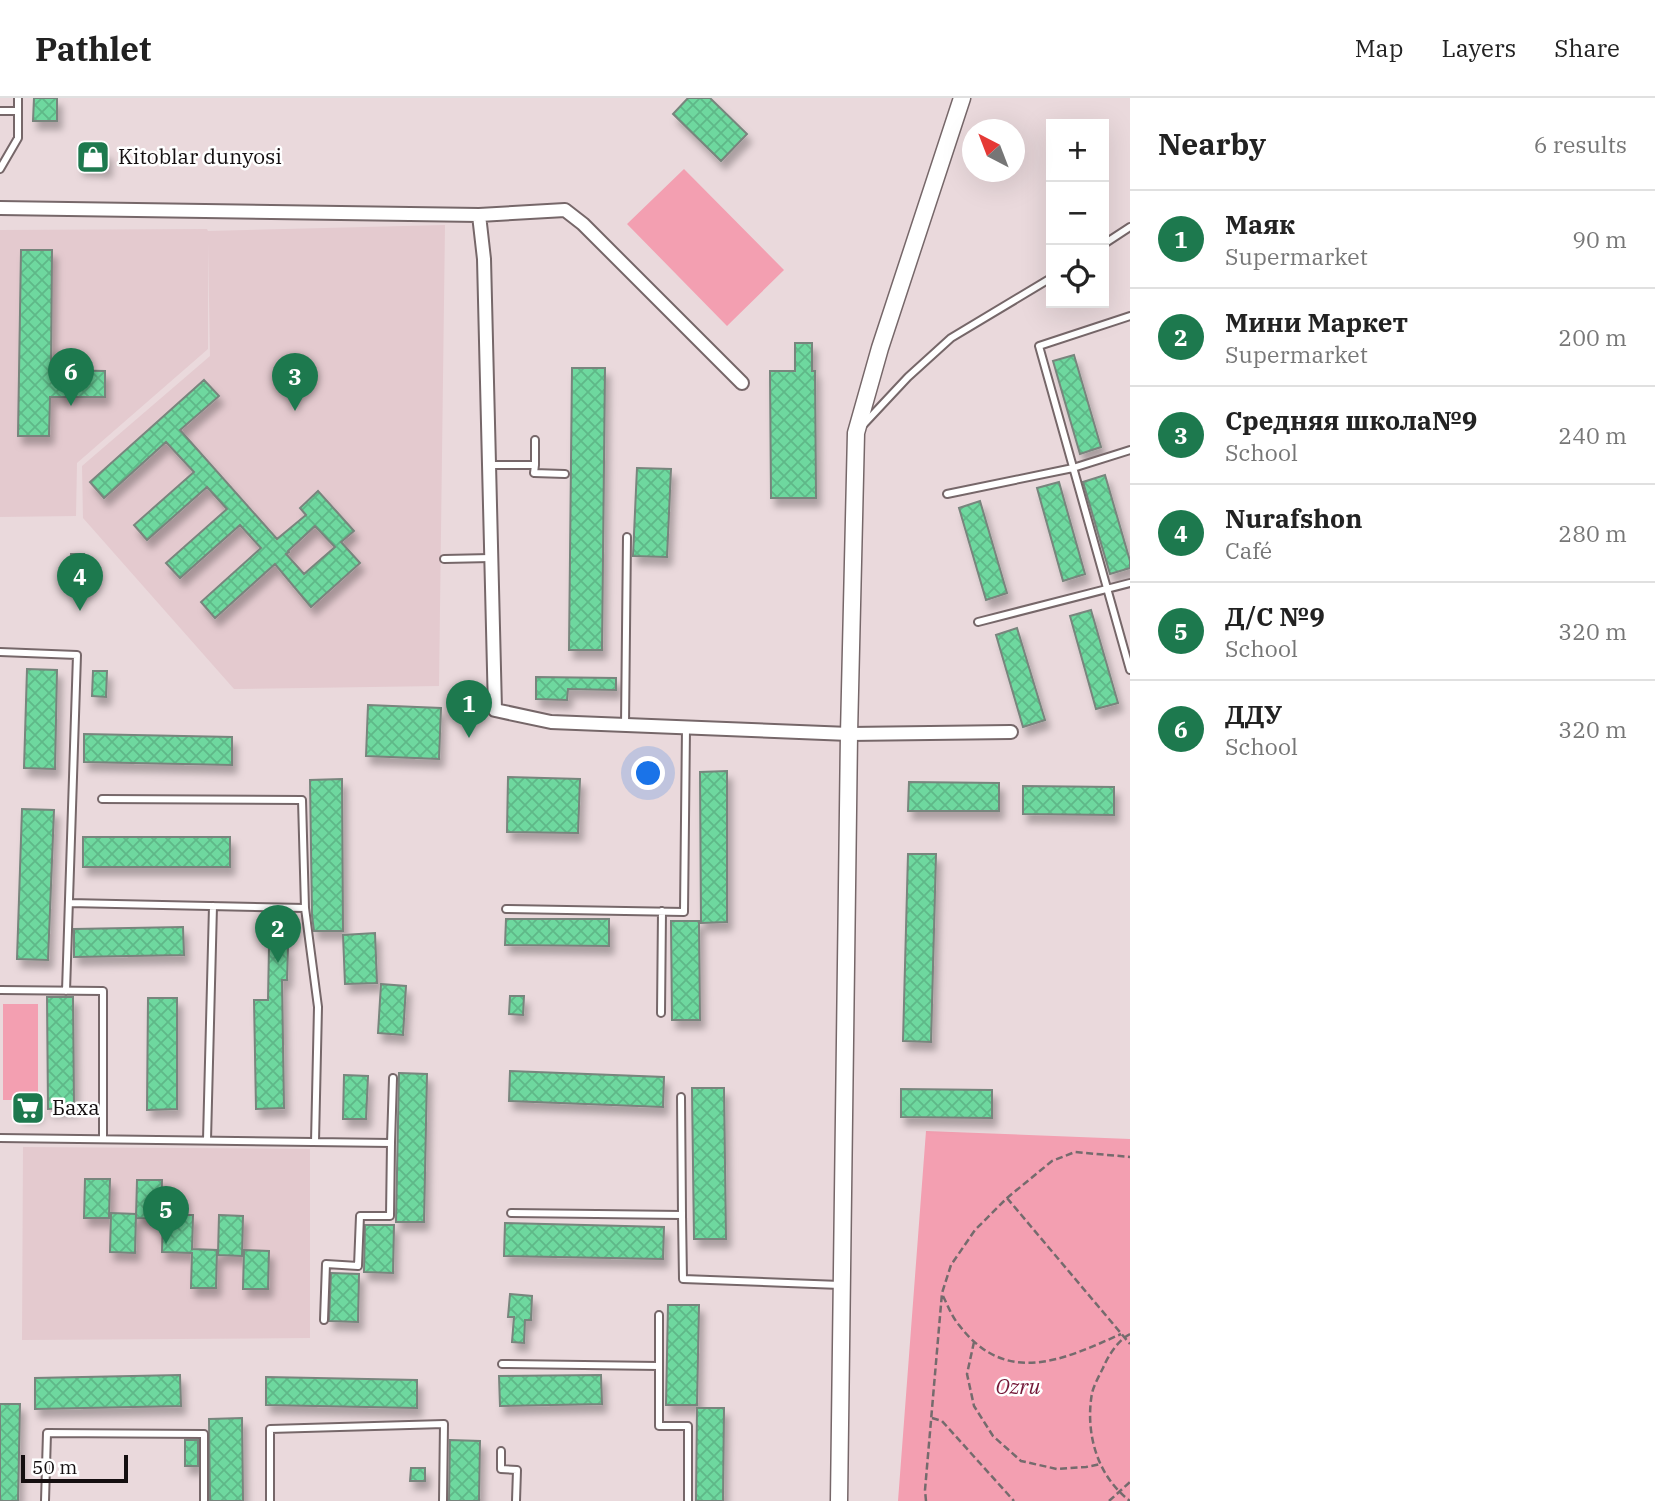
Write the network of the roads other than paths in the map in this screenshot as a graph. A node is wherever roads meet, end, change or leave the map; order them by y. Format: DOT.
graph roads {
  1 [pos="18,98"];
  2 [pos="962,98"];
  3 [pos="0,111"];
  4 [pos="18,111"];
  5 [pos="0,169"];
  6 [pos="0,208"];
  7 [pos="479,215"];
  8 [pos="1130,227"];
  9 [pos="1109,241"];
  10 [pos="1046,281"];
  11 [pos="1130,316"];
  12 [pos="742,383"];
  13 [pos="856,433"];
  14 [pos="535,440"];
  15 [pos="1130,450"];
  16 [pos="489,465"];
  17 [pos="535,466"];
  18 [pos="1073,468"];
  19 [pos="565,474"];
  20 [pos="947,495"];
  21 [pos="627,537"];
  22 [pos="491,558"];
  23 [pos="444,559"];
  24 [pos="1130,583"];
  25 [pos="1107,590"];
  26 [pos="978,622"];
  27 [pos="0,652"];
  28 [pos="1130,670"];
  29 [pos="625,725"];
  30 [pos="686,727"];
  31 [pos="1011,732"];
  32 [pos="849,734"];
  33 [pos="102,799"];
  34 [pos="69,903"];
  35 [pos="213,906"];
  36 [pos="305,908"];
  37 [pos="506,909"];
  38 [pos="662,911"];
  39 [pos="0,990"];
  40 [pos="66,991"];
  41 [pos="661,1013"];
  42 [pos="393,1078"];
  43 [pos="681,1097"];
  44 [pos="0,1138"];
  45 [pos="103,1139"];
  46 [pos="206,1140"];
  47 [pos="314,1142"];
  48 [pos="391,1143"];
  49 [pos="511,1213"];
  50 [pos="682,1215"];
  51 [pos="842,1285"];
  52 [pos="659,1315"];
  53 [pos="324,1320"];
  54 [pos="502,1364"];
  55 [pos="659,1366"];
  56 [pos="501,1451"];
  57 [pos="45,1501"];
  58 [pos="204,1501"];
  59 [pos="270,1501"];
  60 [pos="443,1501"];
  61 [pos="516,1501"];
  62 [pos="688,1501"];
  63 [pos="839,1501"];
  1 -- 4 [label="lane"];
  2 -- 13 [label="street"];
  3 -- 4 [label="lane"];
  4 -- 5 [label="lane"];
  6 -- 7 [label="street"];
  7 -- 12 [label="street"];
  7 -- 16 [label="street"];
  8 -- 9 [label="lane"];
  10 -- 13 [label="lane"];
  11 -- 18 [label="lane"];
  13 -- 32 [label="street"];
  14 -- 17 [label="lane"];
  15 -- 18 [label="lane"];
  16 -- 17 [label="lane"];
  16 -- 22 [label="street"];
  17 -- 19 [label="lane"];
  18 -- 20 [label="lane"];
  18 -- 25 [label="lane"];
  21 -- 29 [label="lane"];
  22 -- 23 [label="lane"];
  22 -- 29 [label="street"];
  24 -- 25 [label="lane"];
  25 -- 26 [label="lane"];
  25 -- 28 [label="lane"];
  27 -- 34 [label="lane"];
  29 -- 30 [label="street"];
  30 -- 32 [label="street"];
  30 -- 38 [label="lane"];
  31 -- 32 [label="street"];
  32 -- 51 [label="street"];
  33 -- 36 [label="lane"];
  34 -- 35 [label="lane"];
  34 -- 40 [label="lane"];
  35 -- 36 [label="lane"];
  35 -- 46 [label="lane"];
  36 -- 47 [label="lane"];
  37 -- 38 [label="lane"];
  38 -- 41 [label="lane"];
  39 -- 40 [label="lane"];
  40 -- 45 [label="lane"];
  42 -- 48 [label="lane"];
  43 -- 50 [label="lane"];
  44 -- 45 [label="lane"];
  45 -- 46 [label="lane"];
  46 -- 47 [label="lane"];
  47 -- 48 [label="lane"];
  48 -- 53 [label="lane"];
  49 -- 50 [label="lane"];
  50 -- 51 [label="lane"];
  51 -- 63 [label="street"];
  52 -- 55 [label="lane"];
  54 -- 55 [label="lane"];
  55 -- 62 [label="lane"];
  56 -- 61 [label="lane"];
  57 -- 58 [label="lane"];
  59 -- 60 [label="lane"];
}
